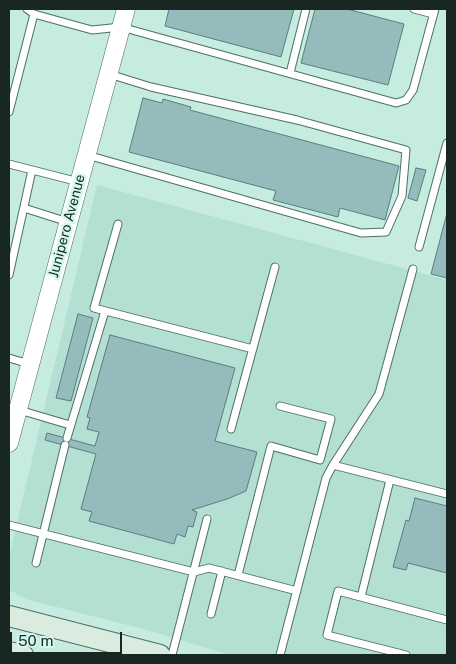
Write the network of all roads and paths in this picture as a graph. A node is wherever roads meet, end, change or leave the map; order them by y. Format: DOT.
graph roads {
  1 [pos="27,9"];
  2 [pos="126,9"];
  3 [pos="306,9"];
  4 [pos="414,9"];
  5 [pos="434,11"];
  6 [pos="34,14"];
  7 [pos="121,27"];
  8 [pos="290,73"];
  9 [pos="109,74"];
  10 [pos="9,112"];
  11 [pos="447,143"];
  12 [pos="446,151"];
  13 [pos="86,155"];
  14 [pos="9,164"];
  15 [pos="32,170"];
  16 [pos="79,182"];
  17 [pos="24,208"];
  18 [pos="68,222"];
  19 [pos="118,224"];
  20 [pos="419,247"];
  21 [pos="275,267"];
  22 [pos="413,269"];
  23 [pos="9,275"];
  24 [pos="104,310"];
  25 [pos="252,349"];
  26 [pos="9,358"];
  27 [pos="29,364"];
  28 [pos="280,406"];
  29 [pos="13,408"];
  30 [pos="70,425"];
  31 [pos="231,428"];
  32 [pos="9,443"];
  33 [pos="333,465"];
  34 [pos="390,480"];
  35 [pos="447,494"];
  36 [pos="207,520"];
  37 [pos="9,525"];
  38 [pos="43,533"];
  39 [pos="36,563"];
  40 [pos="222,571"];
  41 [pos="194,572"];
  42 [pos="238,575"];
  43 [pos="297,591"];
  44 [pos="361,597"];
  45 [pos="211,614"];
  46 [pos="9,616"];
  47 [pos="447,620"];
  48 [pos="9,652"];
  49 [pos="23,655"];
  50 [pos="160,655"];
  51 [pos="172,655"];
  52 [pos="280,655"];
  53 [pos="406,655"];
  1 -- 6 [label="lane"];
  2 -- 7 [label="street, Junipero Avenue"];
  3 -- 8 [label="lane"];
  4 -- 5 [label="lane"];
  5 -- 8 [label="lane"];
  6 -- 7 [label="lane"];
  6 -- 10 [label="lane"];
  7 -- 8 [label="lane"];
  7 -- 9 [label="street, Junipero Avenue"];
  9 -- 13 [label="street, Junipero Avenue"];
  9 -- 13 [label="lane"];
  11 -- 12 [label="lane"];
  12 -- 20 [label="lane"];
  13 -- 16 [label="street, Junipero Avenue"];
  14 -- 15 [label="lane"];
  15 -- 16 [label="lane"];
  15 -- 17 [label="lane"];
  16 -- 18 [label="street, Junipero Avenue"];
  17 -- 18 [label="lane"];
  17 -- 23 [label="lane"];
  18 -- 27 [label="street, Junipero Avenue"];
  19 -- 24 [label="lane"];
  21 -- 25 [label="lane"];
  22 -- 33 [label="lane"];
  24 -- 25 [label="lane"];
  24 -- 30 [label="lane"];
  25 -- 31 [label="lane"];
  26 -- 27 [label="lane"];
  27 -- 29 [label="street, Junipero Avenue"];
  28 -- 42 [label="lane"];
  29 -- 30 [label="lane"];
  29 -- 32 [label="street, Junipero Avenue"];
  30 -- 38 [label="lane"];
  33 -- 34 [label="lane"];
  33 -- 43 [label="lane"];
  34 -- 35 [label="lane"];
  34 -- 44 [label="lane"];
  36 -- 41 [label="lane"];
  37 -- 38 [label="lane"];
  38 -- 39 [label="lane"];
  38 -- 41 [label="lane"];
  40 -- 41 [label="lane"];
  40 -- 42 [label="lane"];
  40 -- 45 [label="lane"];
  41 -- 51 [label="lane"];
  42 -- 43 [label="lane"];
  43 -- 52 [label="lane"];
  44 -- 47 [label="lane"];
  44 -- 53 [label="lane"];
  46 -- 50 [label="main road"];
  48 -- 49 [label="main road"];
}
